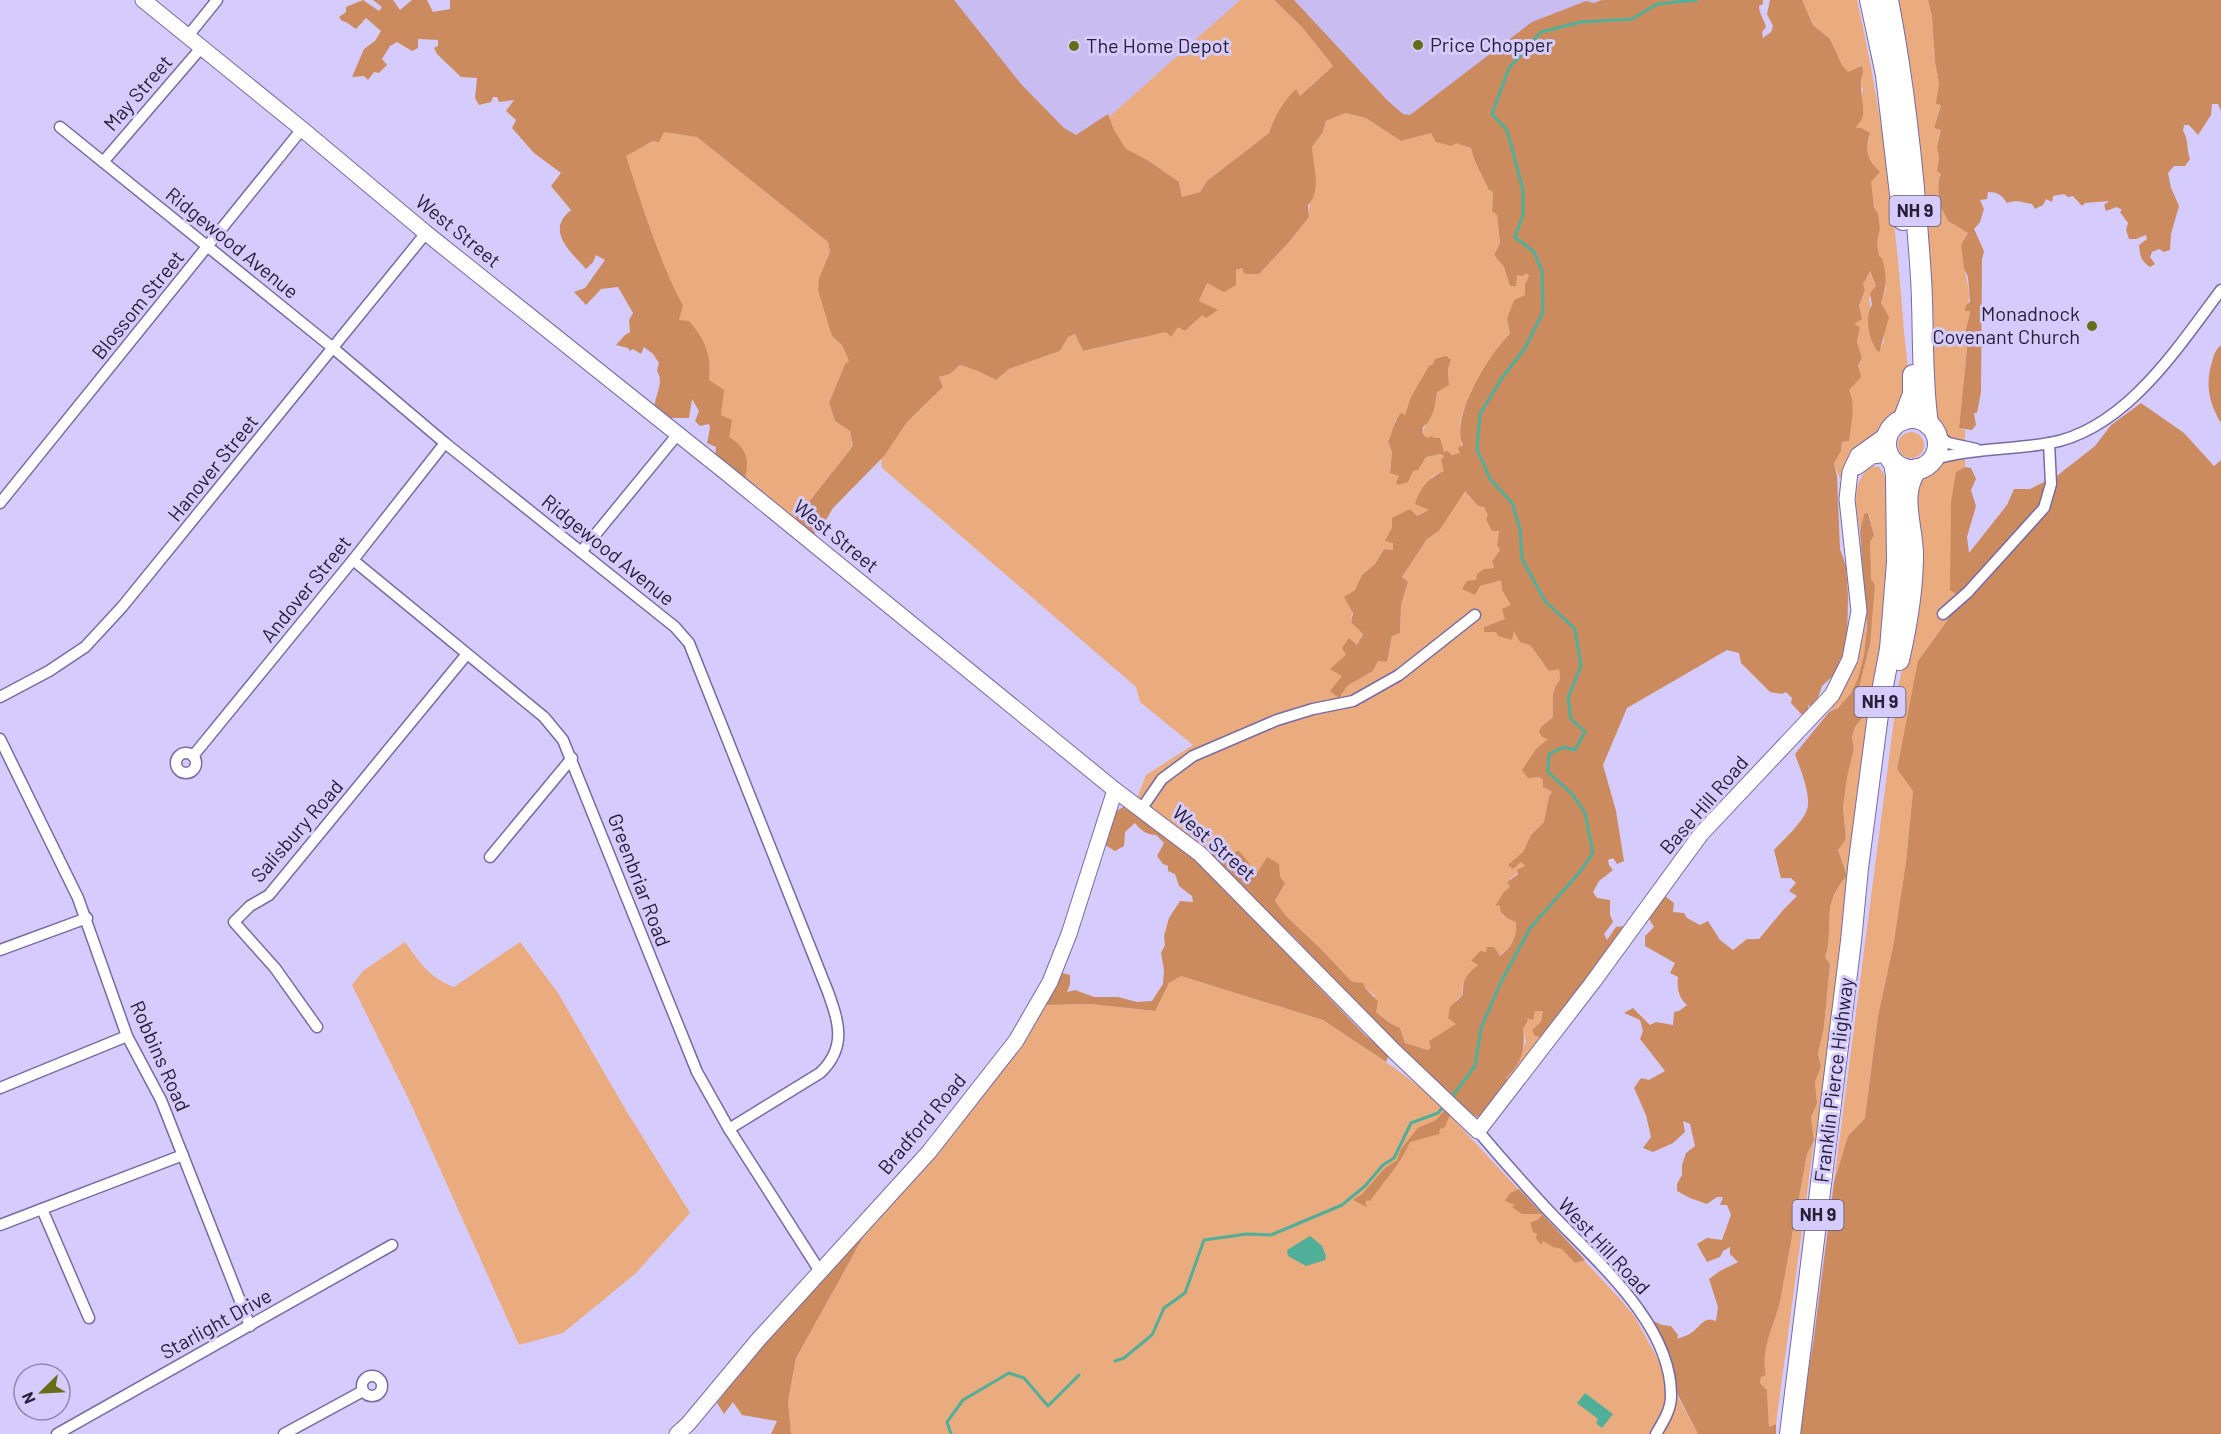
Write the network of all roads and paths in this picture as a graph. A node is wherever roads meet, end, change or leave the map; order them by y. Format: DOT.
graph roads {
  1 [pos="143,0"];
  2 [pos="217,0"];
  3 [pos="1870,0"];
  4 [pos="1888,0"];
  5 [pos="188,36"];
  6 [pos="201,48"];
  7 [pos="60,127"];
  8 [pos="303,129"];
  9 [pos="103,162"];
  10 [pos="426,232"];
  11 [pos="208,247"];
  12 [pos="2221,290"];
  13 [pos="333,348"];
  14 [pos="1896,427"];
  15 [pos="1932,428"];
  16 [pos="677,435"];
  17 [pos="446,443"];
  18 [pos="2049,443"];
  19 [pos="1989,450"];
  20 [pos="1891,458"];
  21 [pos="1925,465"];
  22 [pos="1850,472"];
  23 [pos="0,503"];
  24 [pos="581,552"];
  25 [pos="353,560"];
  26 [pos="1943,614"];
  27 [pos="1475,615"];
  28 [pos="467,654"];
  29 [pos="0,697"];
  30 [pos="0,739"];
  31 [pos="193,756"];
  32 [pos="572,758"];
  33 [pos="1115,790"];
  34 [pos="1142,808"];
  35 [pos="490,857"];
  36 [pos="87,918"];
  37 [pos="1851,941"];
  38 [pos="0,950"];
  39 [pos="317,1027"];
  40 [pos="128,1036"];
  41 [pos="0,1088"];
  42 [pos="729,1129"];
  43 [pos="1478,1131"];
  44 [pos="183,1155"];
  45 [pos="42,1209"];
  46 [pos="0,1226"];
  47 [pos="392,1245"];
  48 [pos="821,1273"];
  49 [pos="89,1318"];
  50 [pos="250,1326"];
  51 [pos="363,1391"];
  52 [pos="57,1434"];
  53 [pos="284,1434"];
  54 [pos="676,1434"];
  55 [pos="1656,1434"];
  56 [pos="1790,1434"];
  1 -- 5 [label="street, West Street"];
  2 -- 5 [label="street"];
  3 -- 14 [label="highway, NH 9"];
  4 -- 15 [label="highway, NH 9"];
  5 -- 6 [label="street, West Street"];
  6 -- 8 [label="street, West Street"];
  6 -- 9 [label="street, May Street"];
  7 -- 9 [label="street, Ridgewood Avenue"];
  8 -- 10 [label="street, West Street"];
  8 -- 11 [label="street, Blossom Street"];
  9 -- 11 [label="street, Ridgewood Avenue"];
  10 -- 13 [label="street, Hanover Street"];
  10 -- 16 [label="street, West Street"];
  11 -- 13 [label="street, Ridgewood Avenue"];
  11 -- 23 [label="street, Blossom Street"];
  12 -- 18 [label="street"];
  13 -- 17 [label="street, Ridgewood Avenue"];
  13 -- 29 [label="street, Hanover Street"];
  14 -- 15 [label="highway"];
  14 -- 20 [label="highway, NH 9"];
  14 -- 22 [label="street, Base Hill Road"];
  15 -- 19 [label="street"];
  15 -- 21 [label="highway, NH 9"];
  16 -- 24 [label="street"];
  16 -- 33 [label="street, West Street"];
  17 -- 24 [label="street, Ridgewood Avenue"];
  17 -- 25 [label="street, Andover Street"];
  18 -- 19 [label="street"];
  18 -- 26 [label="street"];
  19 -- 21 [label="street"];
  20 -- 21 [label="highway"];
  20 -- 22 [label="street"];
  20 -- 37 [label="highway, Franklin Pierce Highway / NH 9"];
  21 -- 37 [label="highway, Franklin Pierce Highway / NH 9"];
  22 -- 43 [label="street, Base Hill Road"];
  24 -- 42 [label="street, Ridgewood Avenue"];
  25 -- 28 [label="street, Greenbriar Road"];
  25 -- 31 [label="street, Andover Street"];
  27 -- 34 [label="street"];
  28 -- 32 [label="street, Greenbriar Road"];
  28 -- 39 [label="street, Salisbury Road"];
  30 -- 36 [label="street, Robbins Road"];
  32 -- 35 [label="street"];
  32 -- 42 [label="street, Greenbriar Road"];
  33 -- 34 [label="street, West Street"];
  33 -- 48 [label="street, Bradford Road"];
  34 -- 43 [label="street, West Street"];
  36 -- 38 [label="street"];
  36 -- 40 [label="street, Robbins Road"];
  37 -- 56 [label="highway, Franklin Pierce Highway / NH 9"];
  40 -- 41 [label="street"];
  40 -- 44 [label="street, Robbins Road"];
  42 -- 48 [label="street, Greenbriar Road"];
  43 -- 55 [label="street, West Hill Road"];
  44 -- 45 [label="street"];
  44 -- 50 [label="street, Robbins Road"];
  45 -- 46 [label="street"];
  45 -- 49 [label="street"];
  47 -- 50 [label="street, Starlight Drive"];
  48 -- 54 [label="street, Bradford Road"];
  50 -- 52 [label="street, Starlight Drive"];
  51 -- 53 [label="street"];
}
